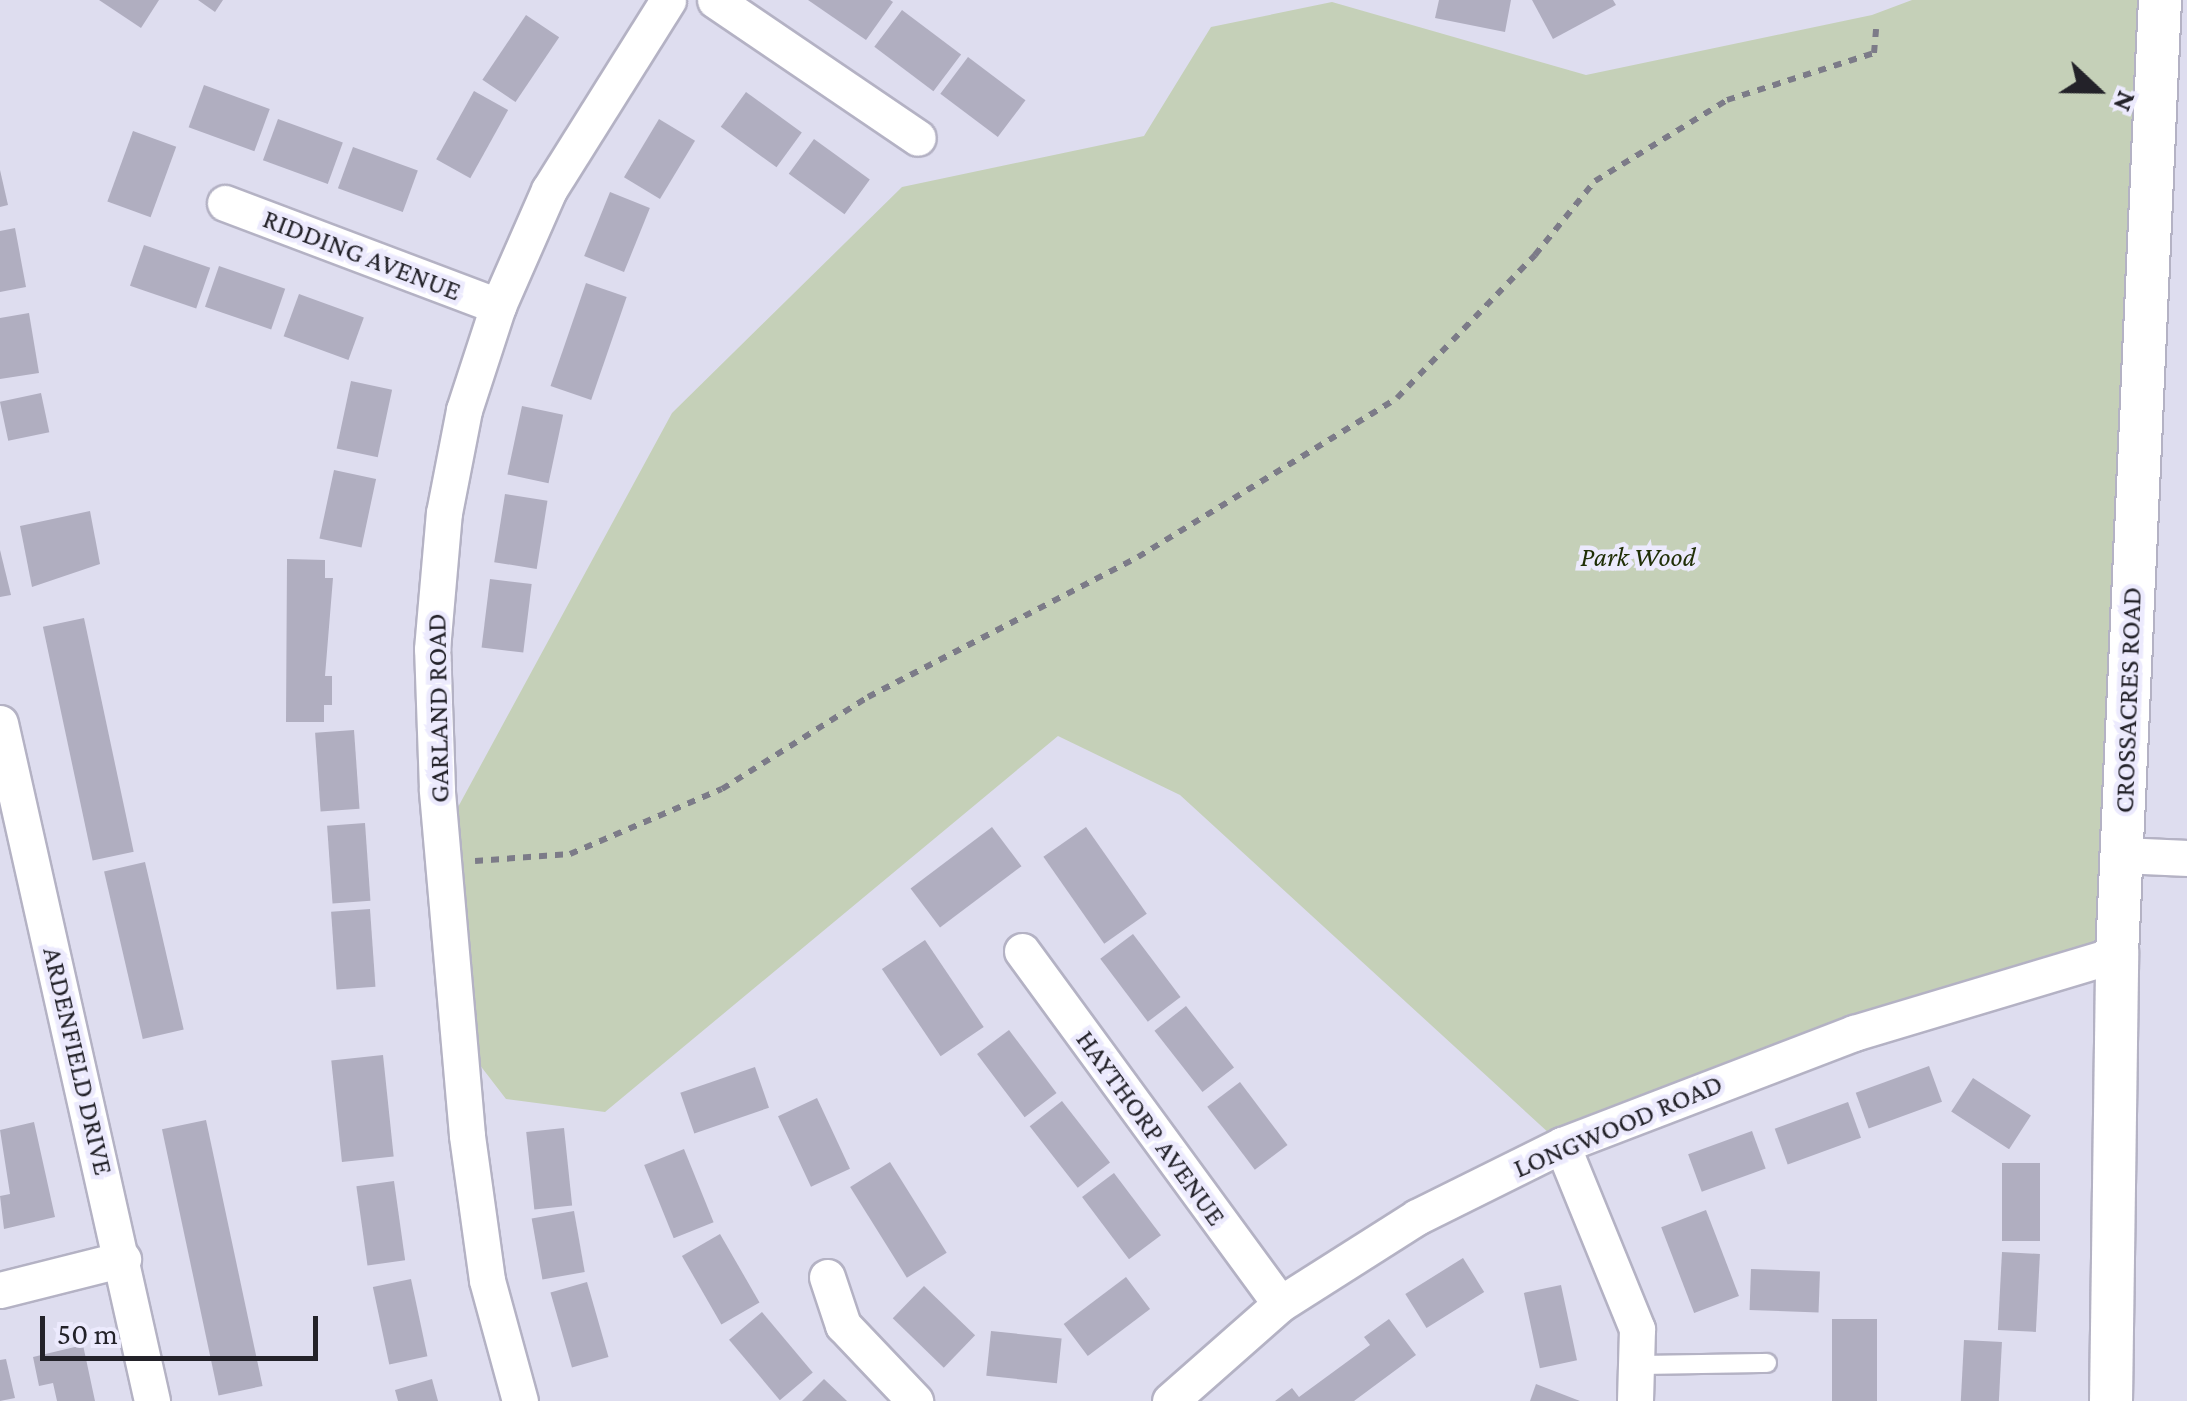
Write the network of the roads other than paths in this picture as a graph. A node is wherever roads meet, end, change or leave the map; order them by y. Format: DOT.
graph roads {
  1 [pos="668,0"];
  2 [pos="714,0"];
  3 [pos="2160,0"];
  4 [pos="918,138"];
  5 [pos="225,203"];
  6 [pos="498,306"];
  7 [pos="0,723"];
  8 [pos="2122,855"];
  9 [pos="2187,858"];
  10 [pos="1022,951"];
  11 [pos="2117,954"];
  12 [pos="1562,1144"];
  13 [pos="124,1259"];
  14 [pos="827,1277"];
  15 [pos="0,1290"];
  16 [pos="1280,1304"];
  17 [pos="1767,1364"];
  18 [pos="1636,1365"];
  19 [pos="152,1401"];
  20 [pos="520,1401"];
  21 [pos="915,1401"];
  22 [pos="1170,1401"];
  23 [pos="1635,1401"];
  24 [pos="2111,1401"];
  1 -- 6 [label="street, GARLAND ROAD"];
  2 -- 4 [label="street"];
  3 -- 8 [label="street, CROSSACRES ROAD"];
  5 -- 6 [label="street, RIDDING AVENUE"];
  6 -- 20 [label="street, GARLAND ROAD"];
  7 -- 13 [label="street, ARDENFIELD DRIVE"];
  8 -- 9 [label="street"];
  8 -- 11 [label="street, CROSSACRES ROAD"];
  10 -- 16 [label="street, HAYTHORP AVENUE"];
  11 -- 12 [label="street, LONGWOOD ROAD"];
  11 -- 24 [label="street, CROSSACRES ROAD"];
  12 -- 16 [label="street, LONGWOOD ROAD"];
  12 -- 18 [label="street"];
  13 -- 15 [label="street"];
  13 -- 19 [label="street, ARDENFIELD DRIVE"];
  14 -- 21 [label="street"];
  16 -- 22 [label="street, LONGWOOD ROAD"];
  17 -- 18 [label="lane"];
  18 -- 23 [label="street"];
}
